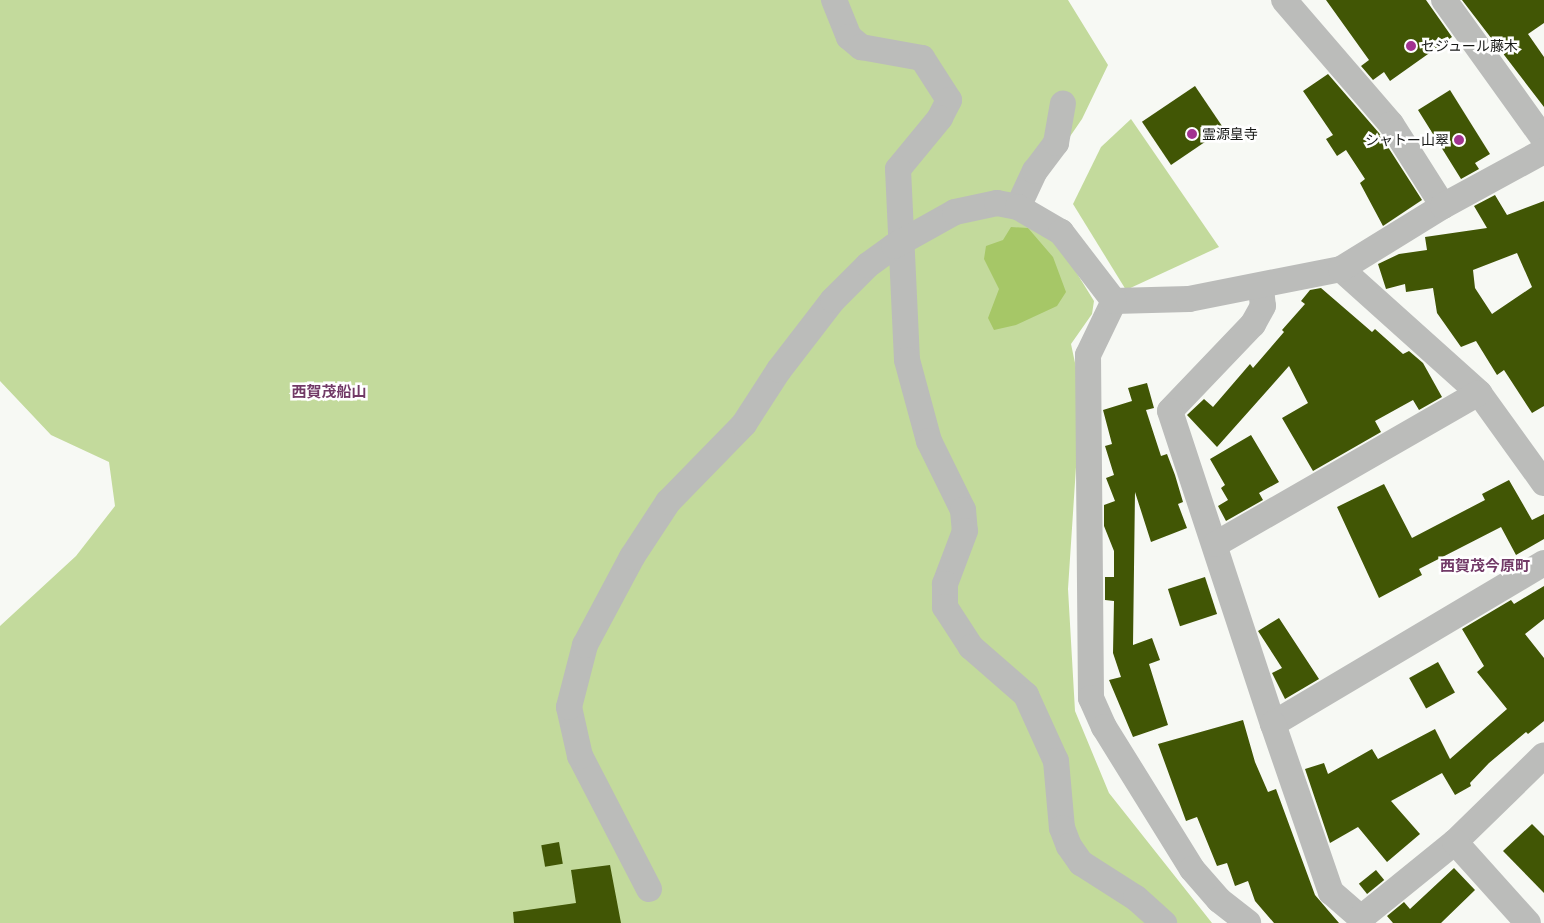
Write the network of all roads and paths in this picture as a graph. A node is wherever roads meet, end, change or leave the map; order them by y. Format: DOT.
graph roads {
  1 [pos="834,0"];
  2 [pos="1284,0"];
  3 [pos="1444,0"];
  4 [pos="1063,104"];
  5 [pos="1544,139"];
  6 [pos="1544,150"];
  7 [pos="1443,206"];
  8 [pos="1018,207"];
  9 [pos="1341,268"];
  10 [pos="1261,288"];
  11 [pos="1114,301"];
  12 [pos="1479,393"];
  13 [pos="1544,483"];
  14 [pos="1216,544"];
  15 [pos="1544,563"];
  16 [pos="1273,724"];
  17 [pos="1544,755"];
  18 [pos="1455,842"];
  19 [pos="649,889"];
  20 [pos="1164,923"];
  21 [pos="1248,923"];
  22 [pos="1528,923"];
  1 -- 20 [label="street"];
  2 -- 7 [label="street"];
  3 -- 5 [label="street"];
  4 -- 8 [label="street"];
  6 -- 7 [label="street"];
  7 -- 9 [label="street"];
  8 -- 11 [label="street"];
  8 -- 19 [label="street"];
  9 -- 10 [label="street"];
  9 -- 12 [label="street"];
  10 -- 11 [label="street"];
  10 -- 14 [label="street"];
  11 -- 21 [label="street"];
  12 -- 13 [label="street"];
  12 -- 14 [label="street"];
  14 -- 16 [label="street"];
  15 -- 16 [label="street"];
  16 -- 18 [label="street"];
  17 -- 18 [label="street"];
  18 -- 22 [label="street"];
}
